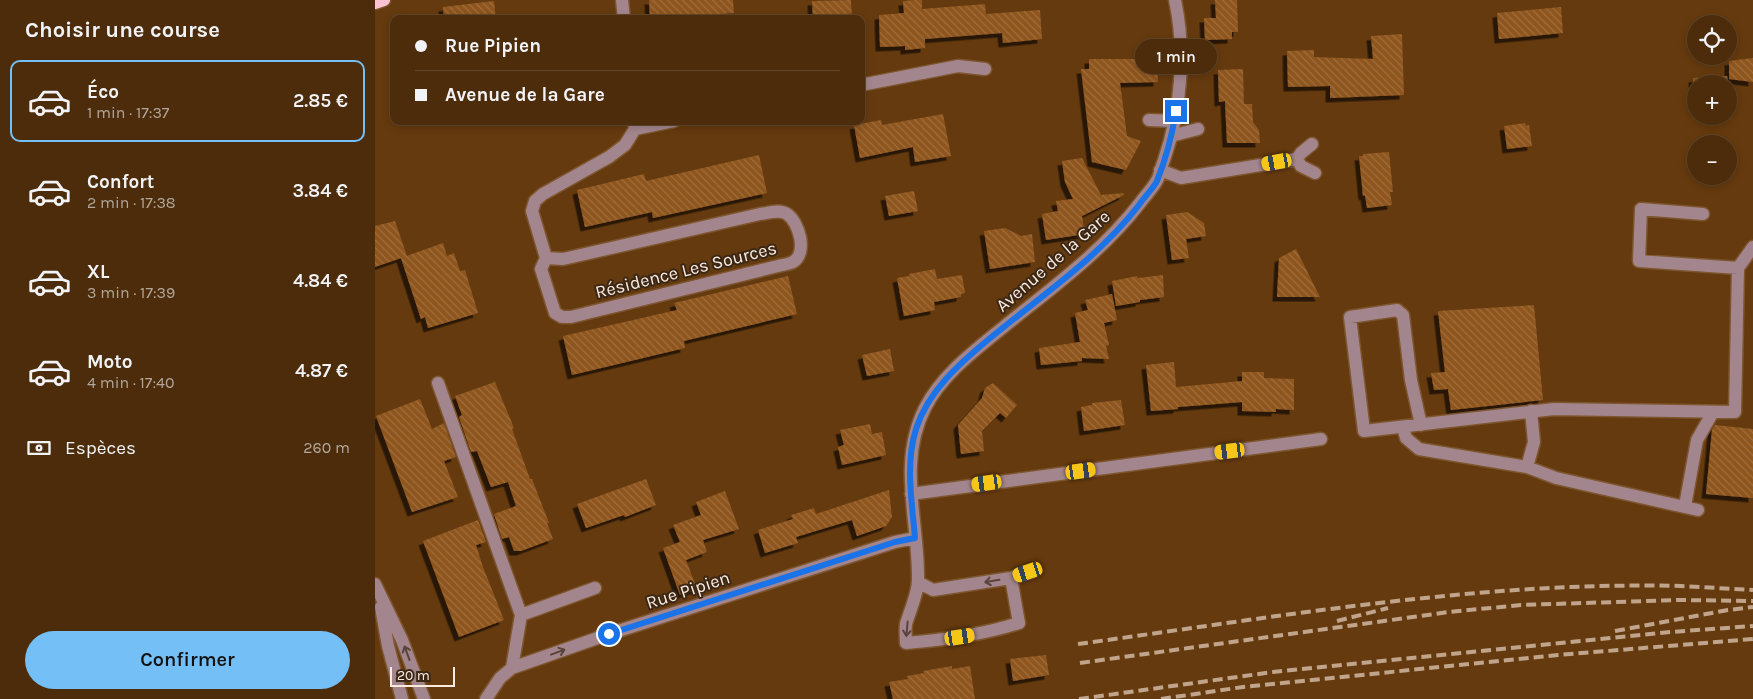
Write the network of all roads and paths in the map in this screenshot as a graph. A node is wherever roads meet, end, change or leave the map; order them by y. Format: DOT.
graph roads {
  1 [pos="384,0"];
  2 [pos="622,0"];
  3 [pos="1175,0"];
  4 [pos="375,3"];
  5 [pos="624,15"];
  6 [pos="1155,46"];
  7 [pos="1180,47"];
  8 [pos="985,69"];
  9 [pos="865,84"];
  10 [pos="1149,120"];
  11 [pos="1174,121"];
  12 [pos="635,125"];
  13 [pos="1198,129"];
  14 [pos="1171,136"];
  15 [pos="1312,144"];
  16 [pos="1297,159"];
  17 [pos="1160,170"];
  18 [pos="1315,173"];
  19 [pos="1703,214"];
  20 [pos="1753,247"];
  21 [pos="546,258"];
  22 [pos="1738,268"];
  23 [pos="438,383"];
  24 [pos="1531,411"];
  25 [pos="1713,412"];
  26 [pos="1421,425"];
  27 [pos="1403,427"];
  28 [pos="1321,439"];
  29 [pos="1527,467"];
  30 [pos="911,494"];
  31 [pos="1685,506"];
  32 [pos="1698,510"];
  33 [pos="915,538"];
  34 [pos="1033,571"];
  35 [pos="1011,578"];
  36 [pos="919,582"];
  37 [pos="377,588"];
  38 [pos="595,588"];
  39 [pos="521,616"];
  40 [pos="512,668"];
  41 [pos="423,696"];
  42 [pos="402,699"];
  43 [pos="406,699"];
  44 [pos="487,699"];
  1 -- 4 [label="main road"];
  2 -- 5 [label="street"];
  3 -- 7 [label="street, Avenue de la Gare"];
  6 -- 7 [label="street"];
  7 -- 11 [label="street, Avenue de la Gare"];
  8 -- 9 [label="street"];
  10 -- 11 [label="street"];
  11 -- 14 [label="street, Avenue de la Gare"];
  12 -- 21 [label="street, Résidence Les Sources"];
  13 -- 14 [label="street"];
  14 -- 17 [label="street, Avenue de la Gare"];
  15 -- 16 [label="street"];
  16 -- 17 [label="street"];
  16 -- 18 [label="street"];
  17 -- 30 [label="street, Avenue de la Gare"];
  19 -- 22 [label="street"];
  20 -- 22 [label="street"];
  21 -- 21 [label="street, Résidence Les Sources"];
  22 -- 25 [label="street"];
  23 -- 39 [label="street"];
  24 -- 25 [label="street"];
  24 -- 26 [label="street"];
  24 -- 29 [label="street"];
  25 -- 31 [label="street"];
  26 -- 27 [label="street"];
  26 -- 27 [label="street"];
  27 -- 29 [label="street"];
  28 -- 30 [label="street"];
  29 -- 31 [label="street"];
  30 -- 33 [label="street, Avenue de la Gare"];
  31 -- 32 [label="street"];
  33 -- 36 [label="street, Avenue de la Gare"];
  40 -- 33 [label="street, Rue Pipien, one-way"];
  34 -- 35 [label="street"];
  35 -- 36 [label="street, one-way"];
  36 -- 35 [label="street, one-way"];
  41 -- 37 [label="street, one-way"];
  37 -- 42 [label="street"];
  38 -- 39 [label="street"];
  39 -- 40 [label="street"];
  40 -- 44 [label="street, Rue Pipien"];
  41 -- 43 [label="street"];
}
